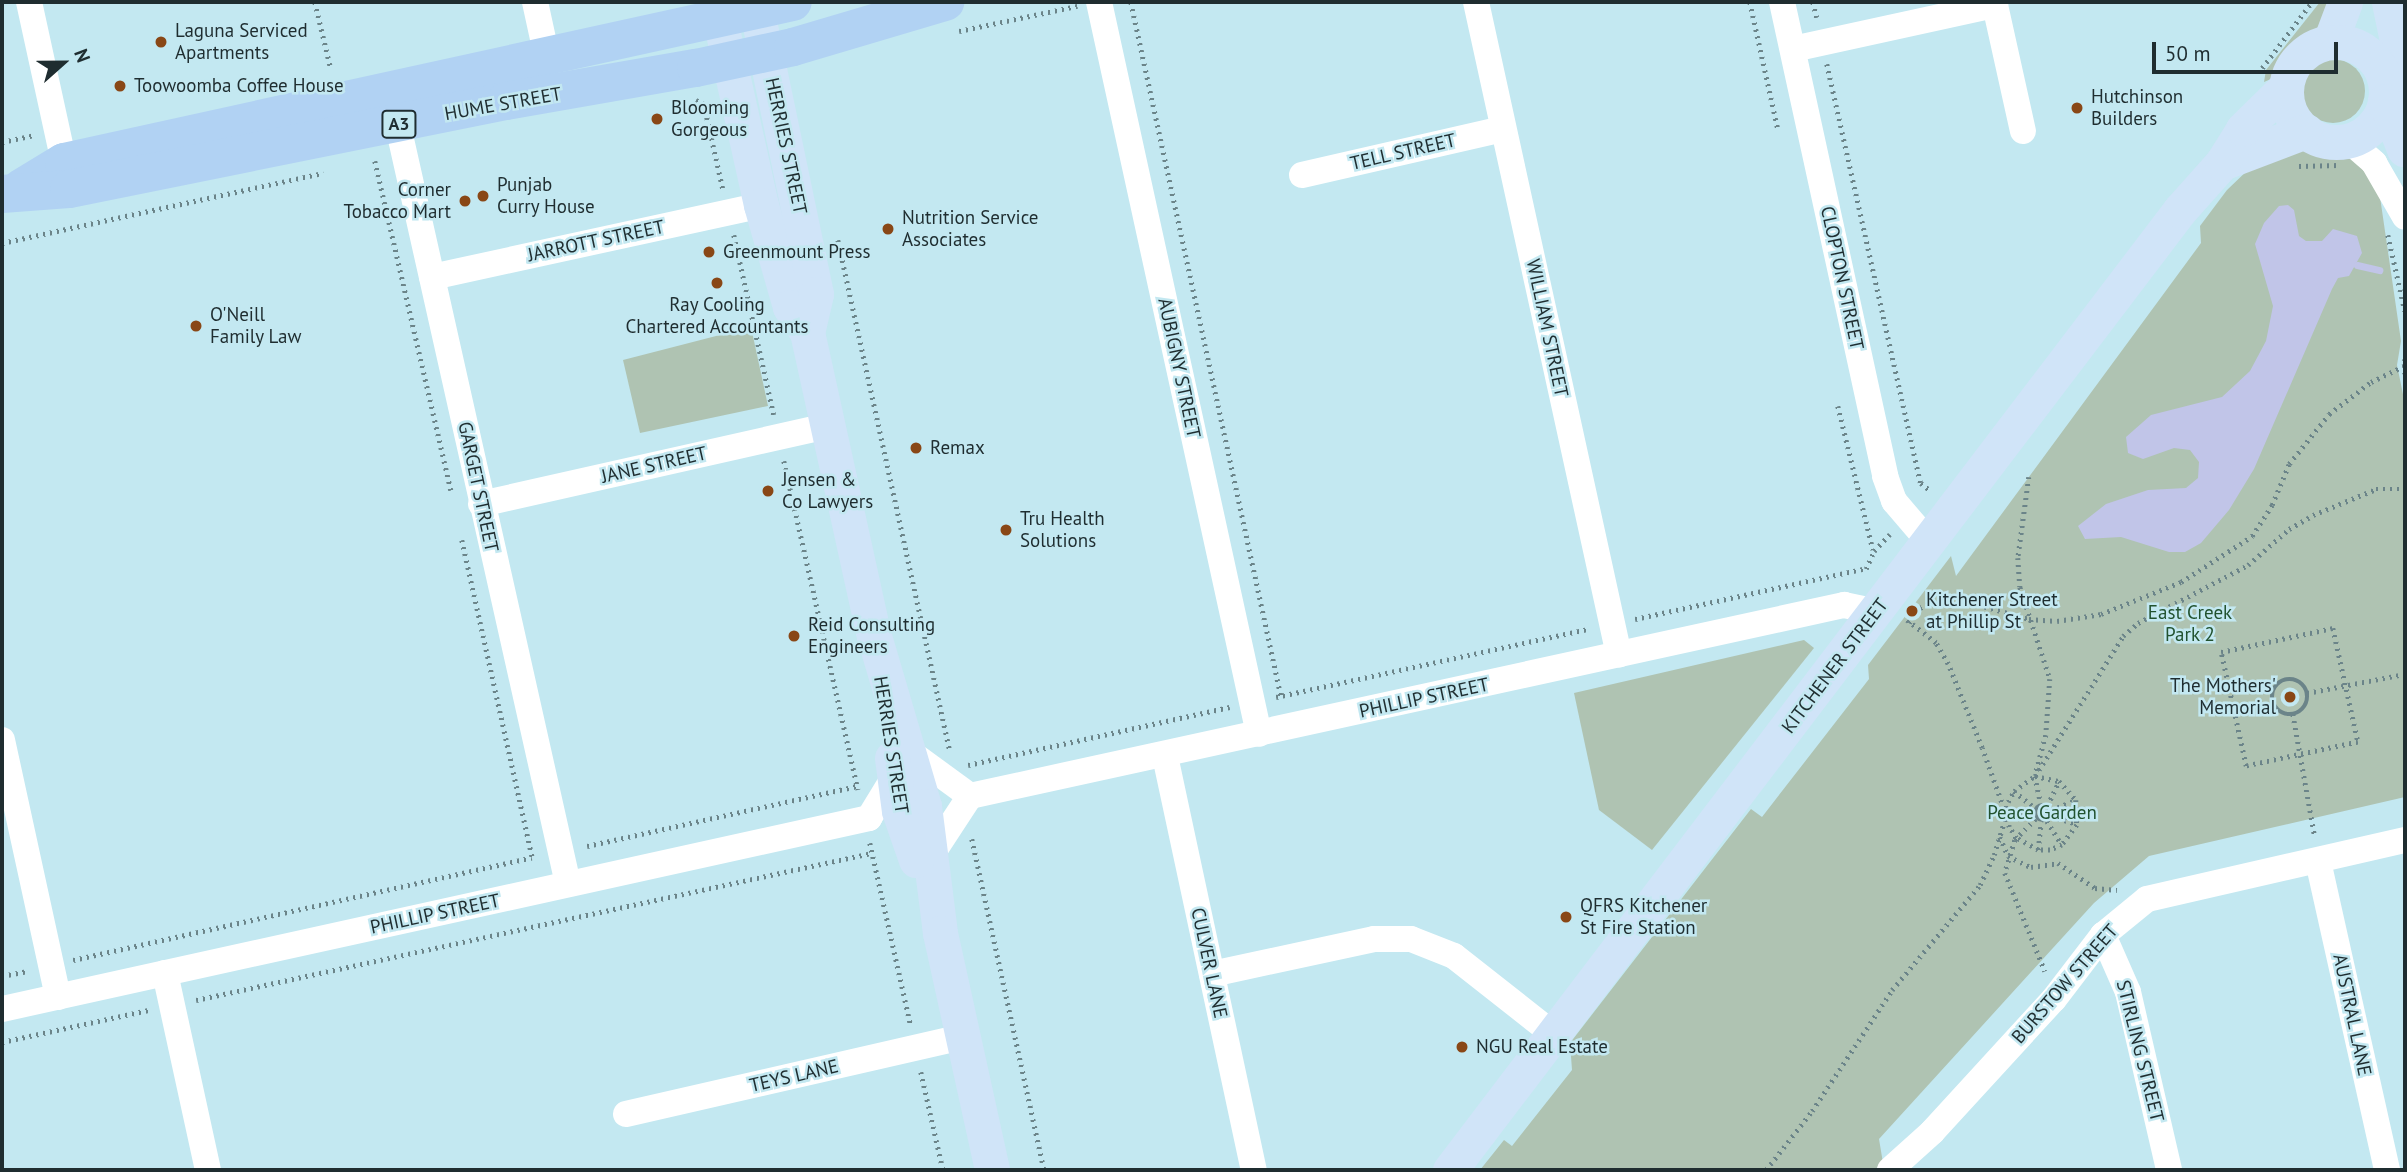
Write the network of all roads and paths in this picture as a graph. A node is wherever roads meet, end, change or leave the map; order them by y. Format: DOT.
graph roads {
  1 [pos="29,2"];
  2 [pos="315,2"];
  3 [pos="535,2"];
  4 [pos="793,2"];
  5 [pos="945,2"];
  6 [pos="1099,2"];
  7 [pos="1131,2"];
  8 [pos="1476,2"];
  9 [pos="1750,2"];
  10 [pos="1782,2"];
  11 [pos="1813,2"];
  12 [pos="2345,2"];
  13 [pos="2374,2"];
  14 [pos="2389,2"];
  15 [pos="756,6"];
  16 [pos="718,11"];
  17 [pos="2330,42"];
  18 [pos="1822,43"];
  19 [pos="1793,49"];
  20 [pos="766,53"];
  21 [pos="2368,54"];
  22 [pos="547,57"];
  23 [pos="729,61"];
  24 [pos="331,69"];
  25 [pos="2286,87"];
  26 [pos="2395,90"];
  27 [pos="705,104"];
  28 [pos="394,107"];
  29 [pos="1503,129"];
  30 [pos="1778,129"];
  31 [pos="2023,131"];
  32 [pos="2306,131"];
  33 [pos="2348,140"];
  34 [pos="2405,148"];
  35 [pos="64,162"];
  36 [pos="2222,163"];
  37 [pos="1302,175"];
  38 [pos="9,192"];
  39 [pos="745,209"];
  40 [pos="2405,217"];
  41 [pos="835,228"];
  42 [pos="432,277"];
  43 [pos="807,332"];
  44 [pos="2405,359"];
  45 [pos="2404,366"];
  46 [pos="2405,374"];
  47 [pos="1838,406"];
  48 [pos="828,426"];
  49 [pos="779,437"];
  50 [pos="2029,477"];
  51 [pos="2405,489"];
  52 [pos="1931,491"];
  53 [pos="481,504"];
  54 [pos="1928,542"];
  55 [pos="1874,551"];
  56 [pos="1866,568"];
  57 [pos="1897,618"];
  58 [pos="2029,619"];
  59 [pos="1612,624"];
  60 [pos="1619,655"];
  61 [pos="2405,674"];
  62 [pos="2346,686"];
  63 [pos="2306,693"];
  64 [pos="1281,696"];
  65 [pos="1252,702"];
  66 [pos="2293,714"];
  67 [pos="1259,734"];
  68 [pos="2,740"];
  69 [pos="2302,754"];
  70 [pos="951,755"];
  71 [pos="1165,756"];
  72 [pos="901,764"];
  73 [pos="953,769"];
  74 [pos="2035,776"];
  75 [pos="2059,781"];
  76 [pos="857,786"];
  77 [pos="2014,791"];
  78 [pos="970,796"];
  79 [pos="2076,800"];
  80 [pos="2043,813"];
  81 [pos="2006,815"];
  82 [pos="867,818"];
  83 [pos="2077,824"];
  84 [pos="970,828"];
  85 [pos="2328,835"];
  86 [pos="2000,837"];
  87 [pos="2016,838"];
  88 [pos="2405,840"];
  89 [pos="2062,845"];
  90 [pos="587,846"];
  91 [pos="2311,846"];
  92 [pos="2038,850"];
  93 [pos="872,853"];
  94 [pos="536,856"];
  95 [pos="2008,856"];
  96 [pos="923,858"];
  97 [pos="568,884"];
  98 [pos="2128,886"];
  99 [pos="2103,935"];
  100 [pos="51,965"];
  101 [pos="164,973"];
  102 [pos="1212,974"];
  103 [pos="2,976"];
  104 [pos="58,997"];
  105 [pos="2054,999"];
  106 [pos="172,1005"];
  107 [pos="2,1009"];
  108 [pos="1552,1033"];
  109 [pos="962,1037"];
  110 [pos="2,1042"];
  111 [pos="916,1049"];
  112 [pos="626,1114"];
  113 [pos="208,1170"];
  114 [pos="943,1170"];
  115 [pos="992,1170"];
  116 [pos="1044,1170"];
  117 [pos="1254,1170"];
  118 [pos="1450,1170"];
  119 [pos="1766,1170"];
  120 [pos="1890,1170"];
  121 [pos="2169,1170"];
  122 [pos="2387,1170"];
  1 -- 35 [label="street"];
  2 -- 24 [label="path"];
  3 -- 22 [label="street"];
  4 -- 15 [label="highway, HUME STREET / A3"];
  5 -- 20 [label="highway, HUME STREET / A3"];
  6 -- 65 [label="street, AUBIGNY STREET"];
  7 -- 64 [label="path"];
  8 -- 29 [label="street, WILLIAM STREET"];
  9 -- 30 [label="path"];
  10 -- 19 [label="street, CLOPTON STREET"];
  11 -- 18 [label="path"];
  12 -- 17 [label="main road"];
  13 -- 21 [label="main road"];
  14 -- 26 [label="main road"];
  15 -- 16 [label="highway, HUME STREET / A3"];
  15 -- 20 [label="main road, HERRIES STREET"];
  16 -- 22 [label="highway, HUME STREET / A3"];
  16 -- 23 [label="main road, HERRIES STREET"];
  17 -- 21 [label="main road"];
  17 -- 25 [label="main road"];
  18 -- 19 [label="street"];
  18 -- 31 [label="street"];
  18 -- 52 [label="path"];
  19 -- 54 [label="street, CLOPTON STREET"];
  20 -- 23 [label="highway, HUME STREET / A3"];
  20 -- 43 [label="main road, HERRIES STREET"];
  21 -- 26 [label="main road"];
  22 -- 28 [label="highway, HUME STREET / A3"];
  23 -- 28 [label="highway, HUME STREET / A3"];
  23 -- 39 [label="main road, HERRIES STREET"];
  25 -- 32 [label="main road"];
  25 -- 36 [label="main road, KITCHENER STREET"];
  26 -- 33 [label="main road"];
  26 -- 34 [label="main road"];
  27 -- 39 [label="path"];
  28 -- 35 [label="highway, HUME STREET / A3"];
  28 -- 38 [label="highway, HUME STREET / A3"];
  28 -- 42 [label="street, GARGET STREET"];
  29 -- 37 [label="street, TELL STREET"];
  29 -- 59 [label="street, WILLIAM STREET"];
  32 -- 33 [label="main road"];
  32 -- 36 [label="main road, KITCHENER STREET"];
  33 -- 40 [label="street"];
  35 -- 38 [label="highway, HUME STREET / A3"];
  36 -- 54 [label="main road, KITCHENER STREET"];
  39 -- 42 [label="street, JARROTT STREET"];
  39 -- 43 [label="main road, HERRIES STREET"];
  39 -- 49 [label="path"];
  41 -- 70 [label="path"];
  42 -- 53 [label="street, GARGET STREET"];
  43 -- 48 [label="main road, HERRIES STREET"];
  44 -- 45 [label="path"];
  45 -- 46 [label="path"];
  45 -- 58 [label="path"];
  47 -- 55 [label="path"];
  48 -- 49 [label="street, JANE STREET"];
  48 -- 72 [label="main road, HERRIES STREET"];
  49 -- 53 [label="street, JANE STREET"];
  49 -- 76 [label="path"];
  50 -- 58 [label="path"];
  51 -- 74 [label="path"];
  53 -- 97 [label="street, GARGET STREET"];
  54 -- 57 [label="main road, KITCHENER STREET"];
  56 -- 59 [label="path"];
  57 -- 58 [label="path"];
  57 -- 60 [label="street, PHILLIP STREET"];
  57 -- 81 [label="path"];
  57 -- 108 [label="main road, KITCHENER STREET"];
  58 -- 74 [label="path"];
  59 -- 60 [label="street, WILLIAM STREET"];
  59 -- 64 [label="path"];
  60 -- 67 [label="street, PHILLIP STREET"];
  61 -- 62 [label="path"];
  62 -- 63 [label="path"];
  62 -- 69 [label="path"];
  62 -- 69 [label="path"];
  63 -- 66 [label="path"];
  63 -- 66 [label="path"];
  64 -- 65 [label="path"];
  65 -- 67 [label="street, AUBIGNY STREET"];
  65 -- 73 [label="path"];
  66 -- 69 [label="path"];
  67 -- 71 [label="street, PHILLIP STREET"];
  68 -- 100 [label="street"];
  69 -- 91 [label="path"];
  71 -- 78 [label="street, PHILLIP STREET"];
  71 -- 102 [label="street, CULVER LANE"];
  72 -- 78 [label="street"];
  72 -- 82 [label="street"];
  72 -- 96 [label="main road, HERRIES STREET"];
  74 -- 75 [label="path"];
  74 -- 77 [label="path"];
  74 -- 80 [label="path"];
  75 -- 79 [label="path"];
  75 -- 80 [label="path"];
  76 -- 82 [label="path"];
  76 -- 90 [label="path"];
  77 -- 80 [label="path"];
  77 -- 81 [label="path"];
  78 -- 96 [label="street"];
  79 -- 80 [label="path"];
  79 -- 83 [label="path"];
  80 -- 81 [label="path"];
  80 -- 83 [label="path"];
  80 -- 87 [label="path"];
  80 -- 89 [label="path"];
  80 -- 92 [label="path"];
  81 -- 86 [label="path"];
  81 -- 87 [label="path"];
  82 -- 93 [label="path"];
  82 -- 96 [label="street"];
  82 -- 97 [label="street, PHILLIP STREET"];
  83 -- 89 [label="path"];
  84 -- 116 [label="path"];
  85 -- 91 [label="path"];
  86 -- 95 [label="path"];
  86 -- 119 [label="path"];
  87 -- 92 [label="path"];
  87 -- 95 [label="path"];
  88 -- 91 [label="street, BURSTOW STREET"];
  89 -- 92 [label="path"];
  91 -- 99 [label="street, BURSTOW STREET"];
  91 -- 122 [label="street, AUSTRAL LANE"];
  93 -- 106 [label="path"];
  93 -- 111 [label="path"];
  94 -- 100 [label="path"];
  95 -- 98 [label="path"];
  95 -- 105 [label="path"];
  96 -- 109 [label="main road, HERRIES STREET"];
  97 -- 101 [label="street, PHILLIP STREET"];
  99 -- 105 [label="street, BURSTOW STREET"];
  99 -- 121 [label="street, STIRLING STREET"];
  100 -- 103 [label="path"];
  100 -- 104 [label="street"];
  101 -- 104 [label="street, PHILLIP STREET"];
  101 -- 106 [label="street"];
  102 -- 108 [label="street"];
  102 -- 117 [label="street, CULVER LANE"];
  104 -- 107 [label="street, PHILLIP STREET"];
  105 -- 120 [label="street, BURSTOW STREET"];
  106 -- 110 [label="path"];
  106 -- 113 [label="street"];
  108 -- 118 [label="main road, KITCHENER STREET"];
  109 -- 111 [label="street, TEYS LANE"];
  109 -- 115 [label="main road, HERRIES STREET"];
  111 -- 112 [label="street, TEYS LANE"];
  111 -- 114 [label="path"];
}
